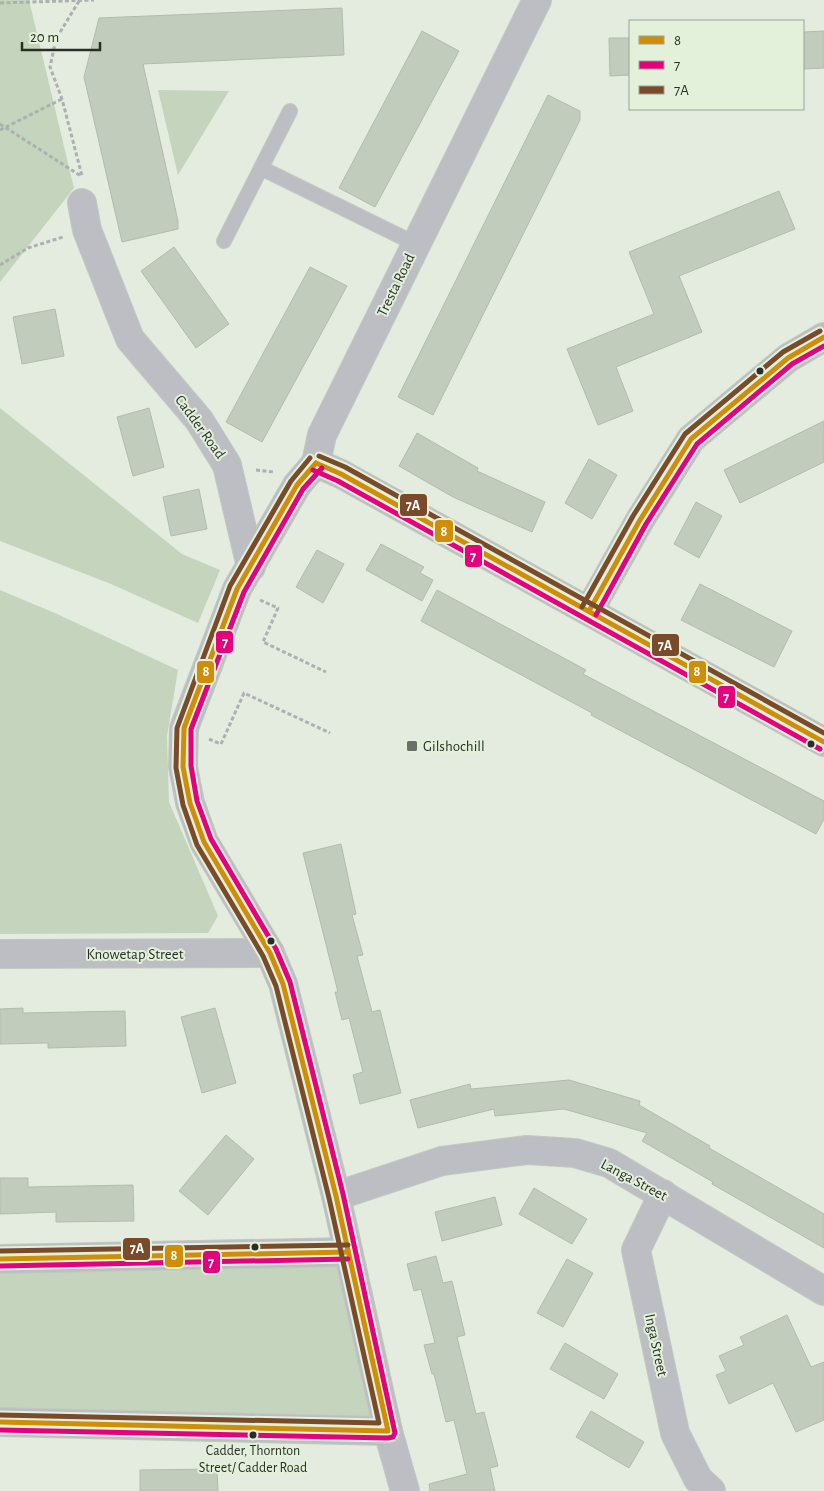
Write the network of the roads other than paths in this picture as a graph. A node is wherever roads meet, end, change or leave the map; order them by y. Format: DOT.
graph roads {
  1 [pos="537,0"];
  2 [pos="290,111"];
  3 [pos="261,168"];
  4 [pos="82,203"];
  5 [pos="224,241"];
  6 [pos="416,244"];
  7 [pos="824,337"];
  8 [pos="310,470"];
  9 [pos="244,578"];
  10 [pos="589,611"];
  11 [pos="824,742"];
  12 [pos="270,953"];
  13 [pos="0,954"];
  14 [pos="663,1194"];
  15 [pos="336,1196"];
  16 [pos="348,1252"];
  17 [pos="0,1259"];
  18 [pos="824,1292"];
  19 [pos="0,1422"];
  20 [pos="388,1431"];
  21 [pos="405,1491"];
  22 [pos="711,1491"];
  1 -- 6 [label="street, Tresta Road"];
  2 -- 3 [label="lane"];
  3 -- 5 [label="lane"];
  3 -- 6 [label="lane"];
  4 -- 9 [label="street, Cadder Road"];
  6 -- 8 [label="street, Tresta Road"];
  7 -- 10 [label="street"];
  8 -- 9 [label="street, Tresta Road"];
  8 -- 10 [label="street"];
  9 -- 12 [label="street"];
  10 -- 11 [label="street"];
  12 -- 13 [label="street, Knowetap Street"];
  12 -- 15 [label="street"];
  14 -- 15 [label="street, Langa Street"];
  14 -- 18 [label="street, Langa Street"];
  14 -- 22 [label="street, Inga Street"];
  15 -- 16 [label="street"];
  16 -- 17 [label="street"];
  16 -- 20 [label="street"];
  19 -- 20 [label="street"];
  20 -- 21 [label="street"];
}
